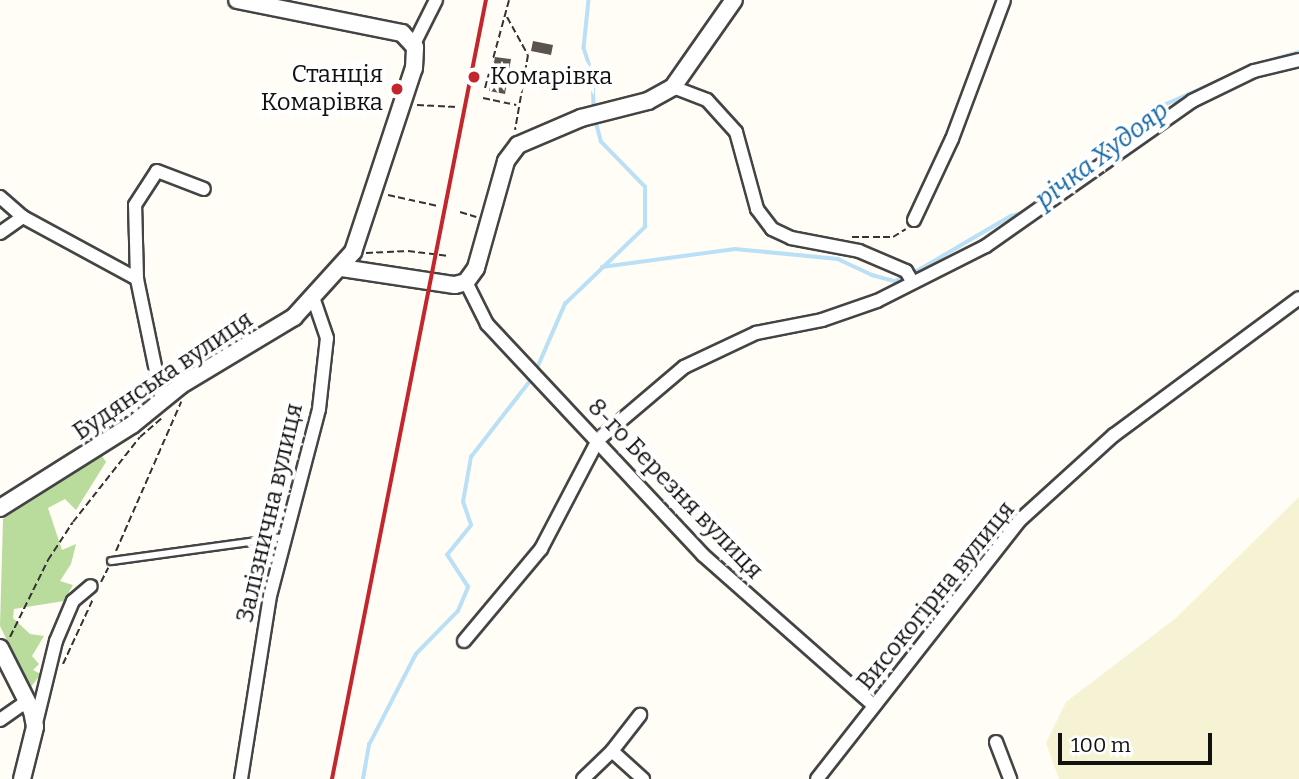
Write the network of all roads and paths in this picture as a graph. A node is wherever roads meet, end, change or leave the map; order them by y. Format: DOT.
graph roads {
  1 [pos="237,0"];
  2 [pos="436,0"];
  3 [pos="509,0"];
  4 [pos="734,0"];
  5 [pos="1004,0"];
  6 [pos="507,17"];
  7 [pos="414,44"];
  8 [pos="1299,60"];
  9 [pos="673,87"];
  10 [pos="485,88"];
  11 [pos="483,98"];
  12 [pos="401,104"];
  13 [pos="457,107"];
  14 [pos="204,189"];
  15 [pos="373,191"];
  16 [pos="0,197"];
  17 [pos="438,206"];
  18 [pos="460,212"];
  19 [pos="466,215"];
  20 [pos="23,217"];
  21 [pos="914,220"];
  22 [pos="0,233"];
  23 [pos="841,237"];
  24 [pos="431,250"];
  25 [pos="353,252"];
  26 [pos="430,256"];
  27 [pos="449,256"];
  28 [pos="342,268"];
  29 [pos="137,279"];
  30 [pos="912,281"];
  31 [pos="466,282"];
  32 [pos="1299,298"];
  33 [pos="314,300"];
  34 [pos="184,395"];
  35 [pos="170,399"];
  36 [pos="598,440"];
  37 [pos="0,508"];
  38 [pos="288,537"];
  39 [pos="111,561"];
  40 [pos="93,590"];
  41 [pos="464,642"];
  42 [pos="1,651"];
  43 [pos="59,673"];
  44 [pos="27,701"];
  45 [pos="874,706"];
  46 [pos="640,715"];
  47 [pos="0,720"];
  48 [pos="35,727"];
  49 [pos="996,742"];
  50 [pos="612,751"];
  51 [pos="22,779"];
  52 [pos="241,779"];
  53 [pos="583,779"];
  54 [pos="643,779"];
  55 [pos="817,779"];
  56 [pos="1010,779"];
  1 -- 7 [label="street"];
  2 -- 7 [label="street"];
  3 -- 6 [label="path"];
  4 -- 9 [label="street"];
  5 -- 21 [label="street"];
  6 -- 10 [label="path"];
  6 -- 11 [label="path"];
  7 -- 12 [label="street"];
  8 -- 30 [label="street"];
  9 -- 30 [label="street"];
  9 -- 31 [label="street"];
  12 -- 13 [label="path"];
  12 -- 15 [label="street"];
  14 -- 29 [label="street"];
  15 -- 17 [label="path"];
  15 -- 25 [label="street"];
  16 -- 20 [label="street"];
  18 -- 19 [label="path"];
  20 -- 22 [label="street"];
  20 -- 29 [label="street"];
  21 -- 23 [label="path"];
  24 -- 26 [label="path"];
  25 -- 26 [label="path"];
  25 -- 28 [label="street"];
  26 -- 27 [label="path"];
  28 -- 31 [label="street"];
  28 -- 33 [label="street, Будянська вулиця"];
  29 -- 35 [label="street"];
  30 -- 36 [label="street"];
  31 -- 36 [label="street, 8-го Березня вулиця"];
  32 -- 45 [label="street, Високогірна вулиця"];
  33 -- 35 [label="street, Будянська вулиця"];
  33 -- 38 [label="street, Залізнична вулиця"];
  34 -- 39 [label="path"];
  35 -- 37 [label="street, Будянська вулиця"];
  35 -- 42 [label="path"];
  36 -- 41 [label="street"];
  36 -- 45 [label="street, 8-го Березня вулиця"];
  38 -- 39 [label="lane"];
  38 -- 52 [label="street, Залізнична вулиця"];
  39 -- 40 [label="path"];
  40 -- 43 [label="path"];
  40 -- 48 [label="street"];
  42 -- 44 [label="street"];
  44 -- 47 [label="street"];
  44 -- 48 [label="street"];
  45 -- 55 [label="street, Високогірна вулиця"];
  46 -- 50 [label="street"];
  48 -- 51 [label="street"];
  49 -- 56 [label="street"];
  50 -- 53 [label="street"];
  50 -- 54 [label="street"];
}
